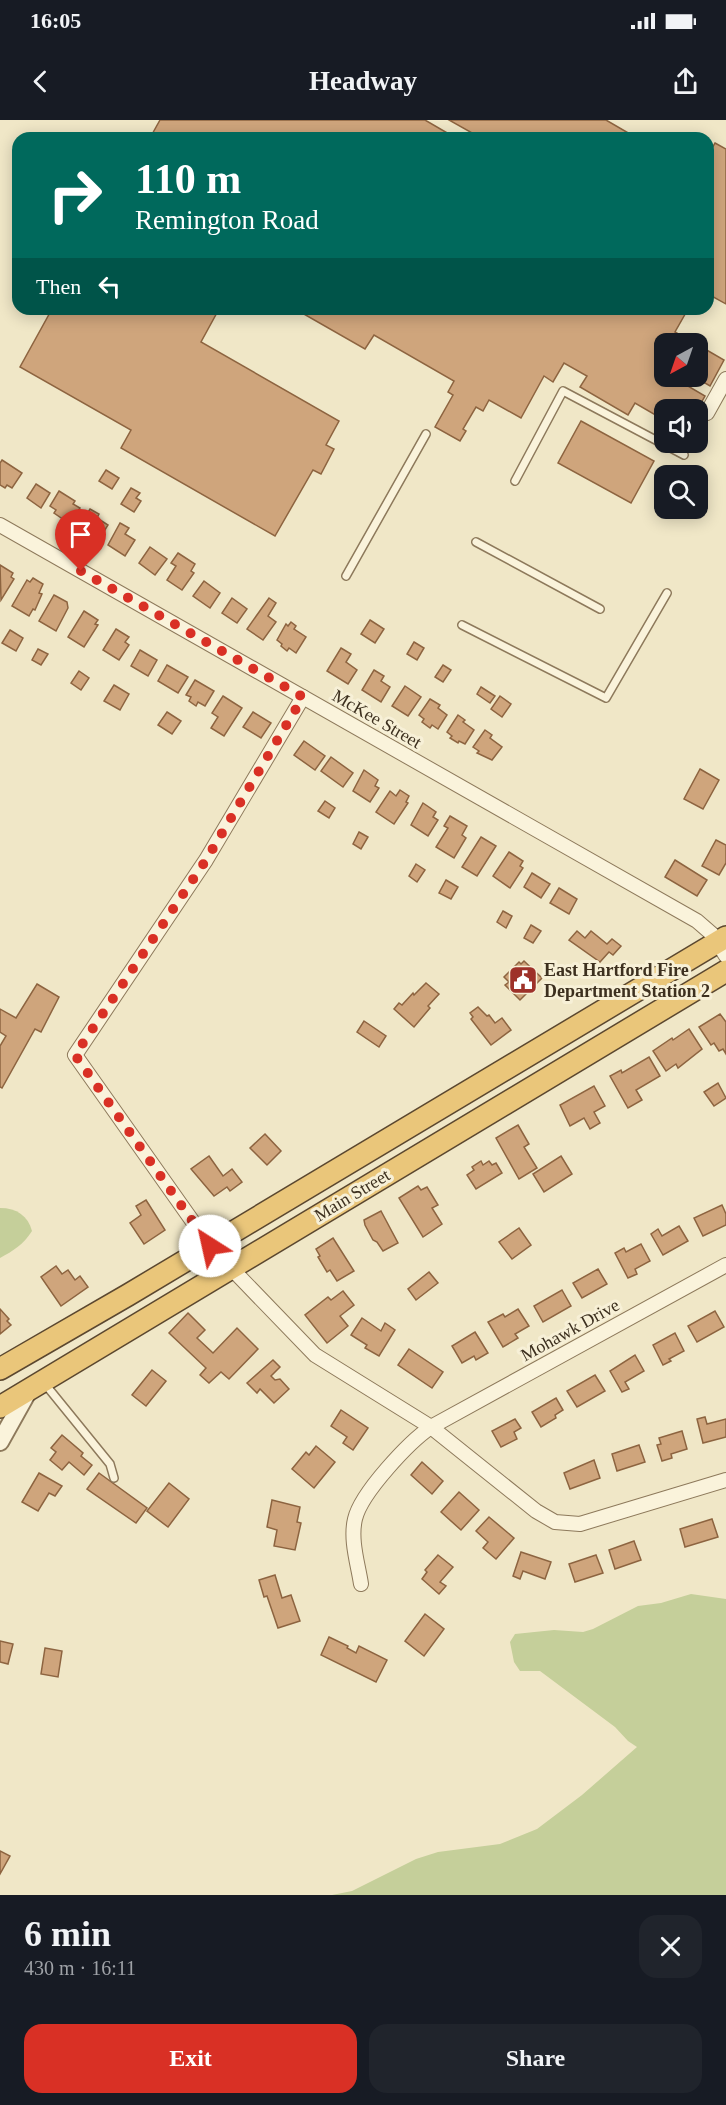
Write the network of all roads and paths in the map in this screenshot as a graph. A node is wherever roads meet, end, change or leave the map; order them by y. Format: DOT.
graph roads {
  1 [pos="726,379"];
  2 [pos="708,410"];
  3 [pos="426,434"];
  4 [pos="684,455"];
  5 [pos="515,481"];
  6 [pos="0,525"];
  7 [pos="476,542"];
  8 [pos="346,576"];
  9 [pos="667,594"];
  10 [pos="600,609"];
  11 [pos="462,625"];
  12 [pos="303,697"];
  13 [pos="723,945"];
  14 [pos="726,971"];
  15 [pos="573,1028"];
  16 [pos="588,1053"];
  17 [pos="210,1246"];
  18 [pos="726,1265"];
  19 [pos="231,1268"];
  20 [pos="0,1369"];
  21 [pos="37,1385"];
  22 [pos="0,1407"];
  23 [pos="431,1426"];
  24 [pos="0,1442"];
  25 [pos="114,1478"];
  26 [pos="726,1480"];
  27 [pos="361,1584"];
  1 -- 2 [label="street"];
  3 -- 8 [label="lane"];
  4 -- 5 [label="lane"];
  6 -- 12 [label="street, McKee Street"];
  7 -- 10 [label="lane"];
  9 -- 11 [label="lane"];
  12 -- 13 [label="street, McKee Street"];
  12 -- 17 [label="street"];
  13 -- 15 [label="highway, Main Street"];
  14 -- 16 [label="highway, Main Street"];
  15 -- 16 [label="highway"];
  15 -- 17 [label="highway, Main Street"];
  16 -- 19 [label="highway, Main Street"];
  17 -- 20 [label="highway, Main Street"];
  18 -- 23 [label="street, Mohawk Drive"];
  19 -- 21 [label="highway, Main Street"];
  19 -- 23 [label="street"];
  21 -- 22 [label="highway"];
  21 -- 24 [label="street, Main Street"];
  21 -- 25 [label="lane"];
  23 -- 26 [label="street"];
  23 -- 27 [label="street, Mohawk Drive"];
}
